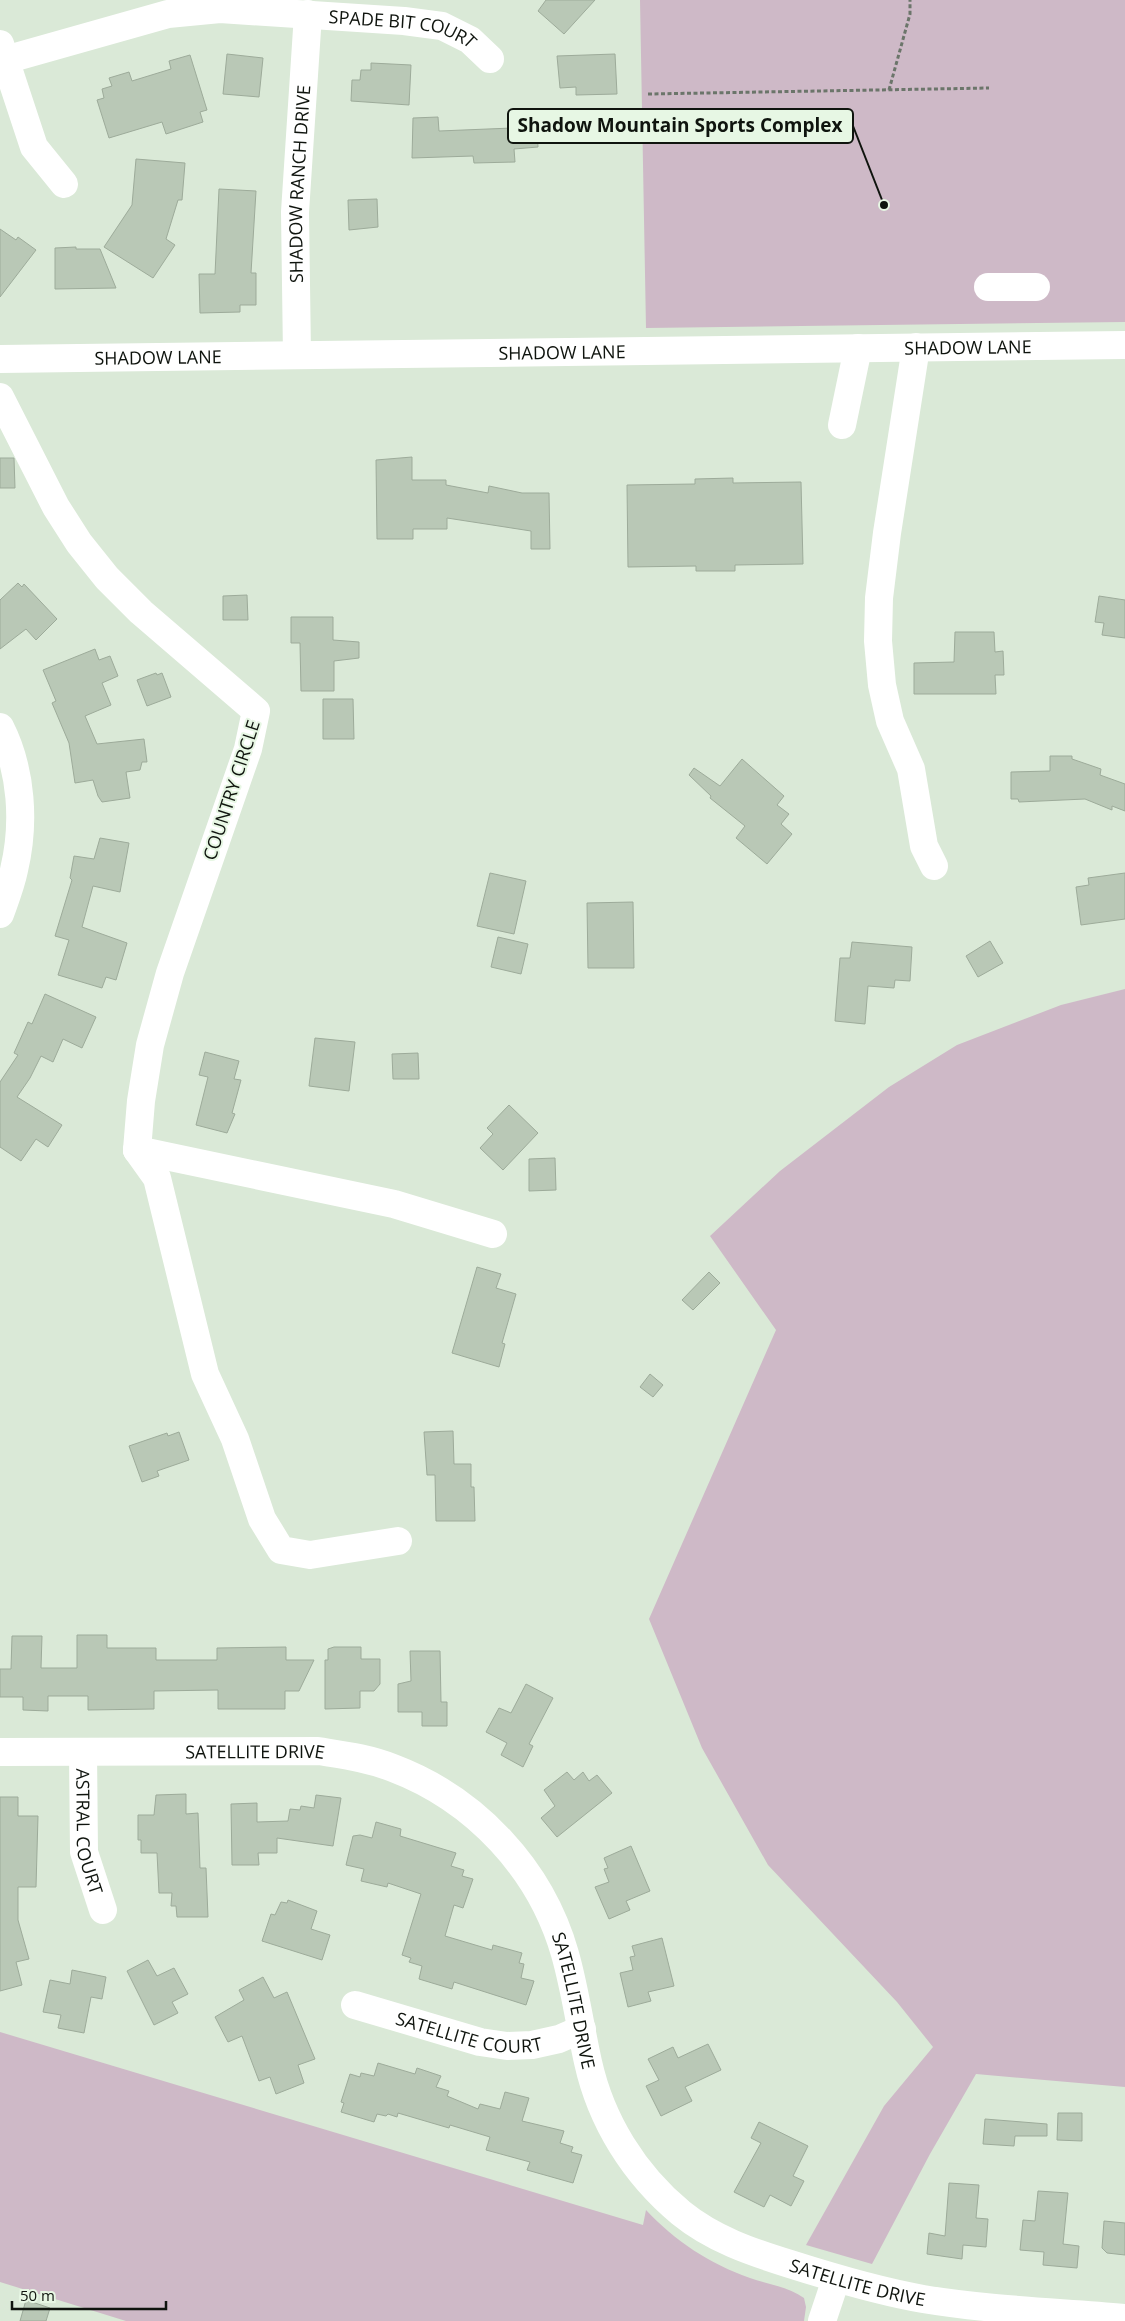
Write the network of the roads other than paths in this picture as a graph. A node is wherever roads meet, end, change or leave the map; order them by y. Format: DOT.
graph roads {
  1 [pos="308,14"];
  2 [pos="3,52"];
  3 [pos="490,59"];
  4 [pos="64,184"];
  5 [pos="988,287"];
  6 [pos="1036,287"];
  7 [pos="1125,345"];
  8 [pos="916,347"];
  9 [pos="858,348"];
  10 [pos="297,355"];
  11 [pos="0,359"];
  12 [pos="0,397"];
  13 [pos="842,426"];
  14 [pos="0,727"];
  15 [pos="934,866"];
  16 [pos="0,914"];
  17 [pos="137,1150"];
  18 [pos="493,1234"];
  19 [pos="398,1540"];
  20 [pos="0,1752"];
  21 [pos="83,1752"];
  22 [pos="103,1910"];
  23 [pos="355,2005"];
  24 [pos="582,2030"];
  25 [pos="836,2279"];
  26 [pos="1029,2315"];
  27 [pos="1125,2318"];
  28 [pos="822,2321"];
  1 -- 2 [label="street, SPADE BIT COURT"];
  1 -- 3 [label="street, SPADE BIT COURT"];
  1 -- 10 [label="street, SHADOW RANCH DRIVE"];
  2 -- 4 [label="street"];
  5 -- 6 [label="street"];
  7 -- 8 [label="street, SHADOW LANE"];
  8 -- 9 [label="street, SHADOW LANE"];
  8 -- 15 [label="street"];
  9 -- 10 [label="street, SHADOW LANE"];
  9 -- 13 [label="street"];
  10 -- 11 [label="street, SHADOW LANE"];
  12 -- 17 [label="street, COUNTRY CIRCLE"];
  14 -- 16 [label="street"];
  17 -- 18 [label="street"];
  17 -- 19 [label="street"];
  20 -- 21 [label="street, SATELLITE DRIVE"];
  21 -- 22 [label="street, ASTRAL COURT"];
  21 -- 24 [label="street, SATELLITE DRIVE"];
  23 -- 24 [label="street, SATELLITE COURT"];
  24 -- 25 [label="street, SATELLITE DRIVE"];
  25 -- 26 [label="street, SATELLITE DRIVE"];
  25 -- 28 [label="street"];
  26 -- 27 [label="street, SATELLITE DRIVE"];
}
